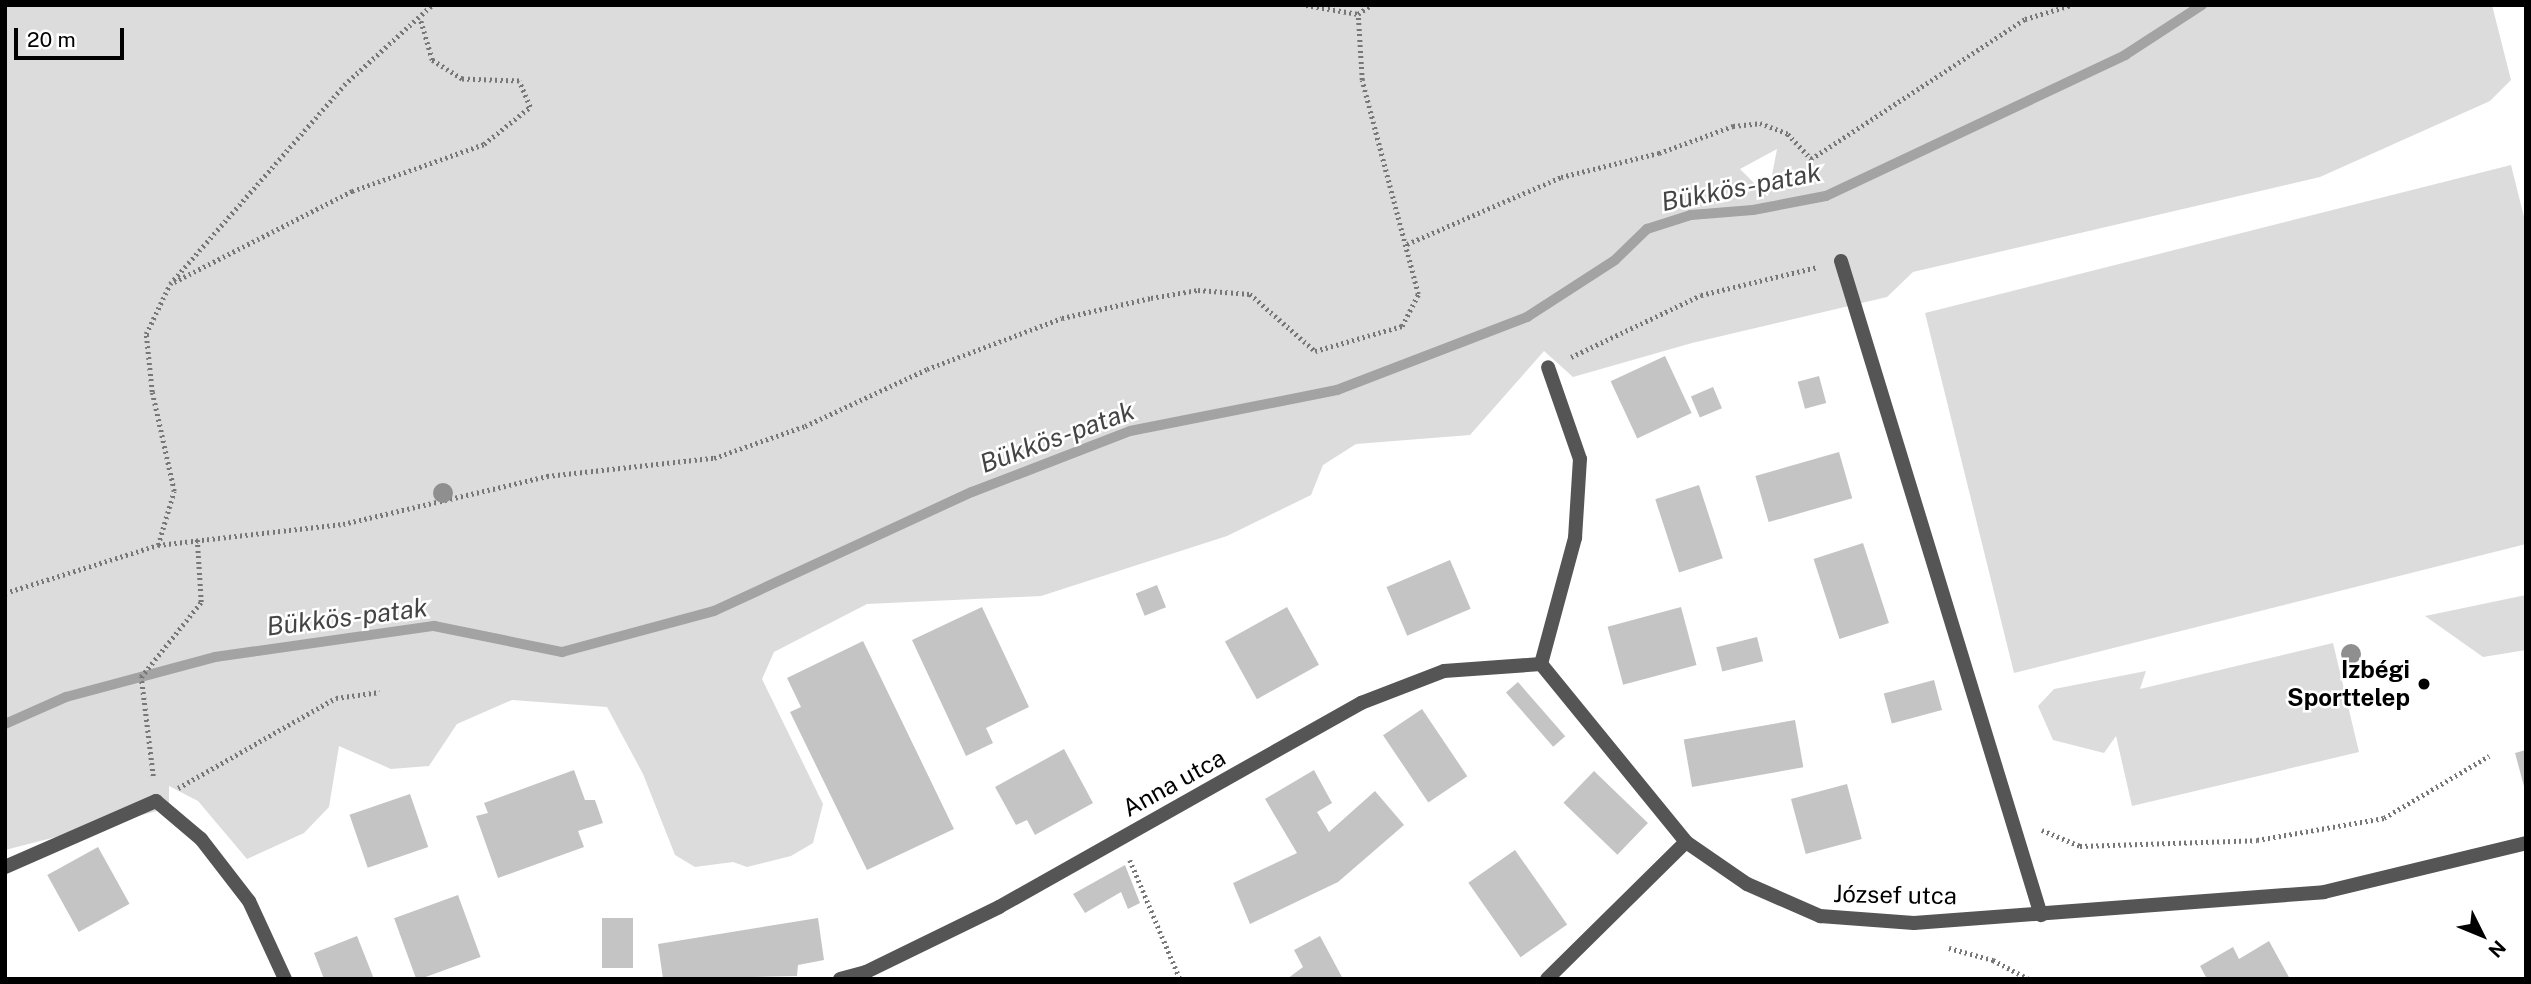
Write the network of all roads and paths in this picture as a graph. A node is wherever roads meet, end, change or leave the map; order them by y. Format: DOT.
graph roads {
  1 [pos="432,5"];
  2 [pos="1306,5"];
  3 [pos="1371,5"];
  4 [pos="2071,5"];
  5 [pos="1359,14"];
  6 [pos="420,19"];
  7 [pos="1408,244"];
  8 [pos="1841,261"];
  9 [pos="170,284"];
  10 [pos="1548,368"];
  11 [pos="197,539"];
  12 [pos="158,545"];
  13 [pos="5,593"];
  14 [pos="1541,664"];
  15 [pos="380,692"];
  16 [pos="2488,757"];
  17 [pos="156,801"];
  18 [pos="2009,815"];
  19 [pos="1121,839"];
  20 [pos="1686,842"];
  21 [pos="2526,843"];
  22 [pos="5,867"];
  23 [pos="2041,915"];
  24 [pos="1993,960"];
  25 [pos="285,979"];
  26 [pos="840,979"];
  27 [pos="1180,979"];
  28 [pos="1547,979"];
  29 [pos="2028,979"];
  1 -- 6 [label="path"];
  2 -- 5 [label="path"];
  3 -- 5 [label="path"];
  4 -- 7 [label="path"];
  5 -- 7 [label="path"];
  6 -- 9 [label="path"];
  6 -- 9 [label="path"];
  7 -- 11 [label="path"];
  8 -- 10 [label="path"];
  8 -- 18 [label="street"];
  9 -- 12 [label="path"];
  10 -- 14 [label="street"];
  11 -- 12 [label="path"];
  11 -- 17 [label="path"];
  12 -- 13 [label="path"];
  14 -- 19 [label="street, Anna utca"];
  14 -- 20 [label="street, József utca"];
  15 -- 17 [label="path"];
  16 -- 18 [label="path"];
  17 -- 22 [label="street"];
  17 -- 25 [label="street"];
  18 -- 23 [label="street"];
  19 -- 26 [label="street, Anna utca"];
  19 -- 27 [label="path"];
  20 -- 23 [label="street, József utca"];
  20 -- 28 [label="street"];
  21 -- 23 [label="street, József utca"];
  24 -- 29 [label="path"];
}
